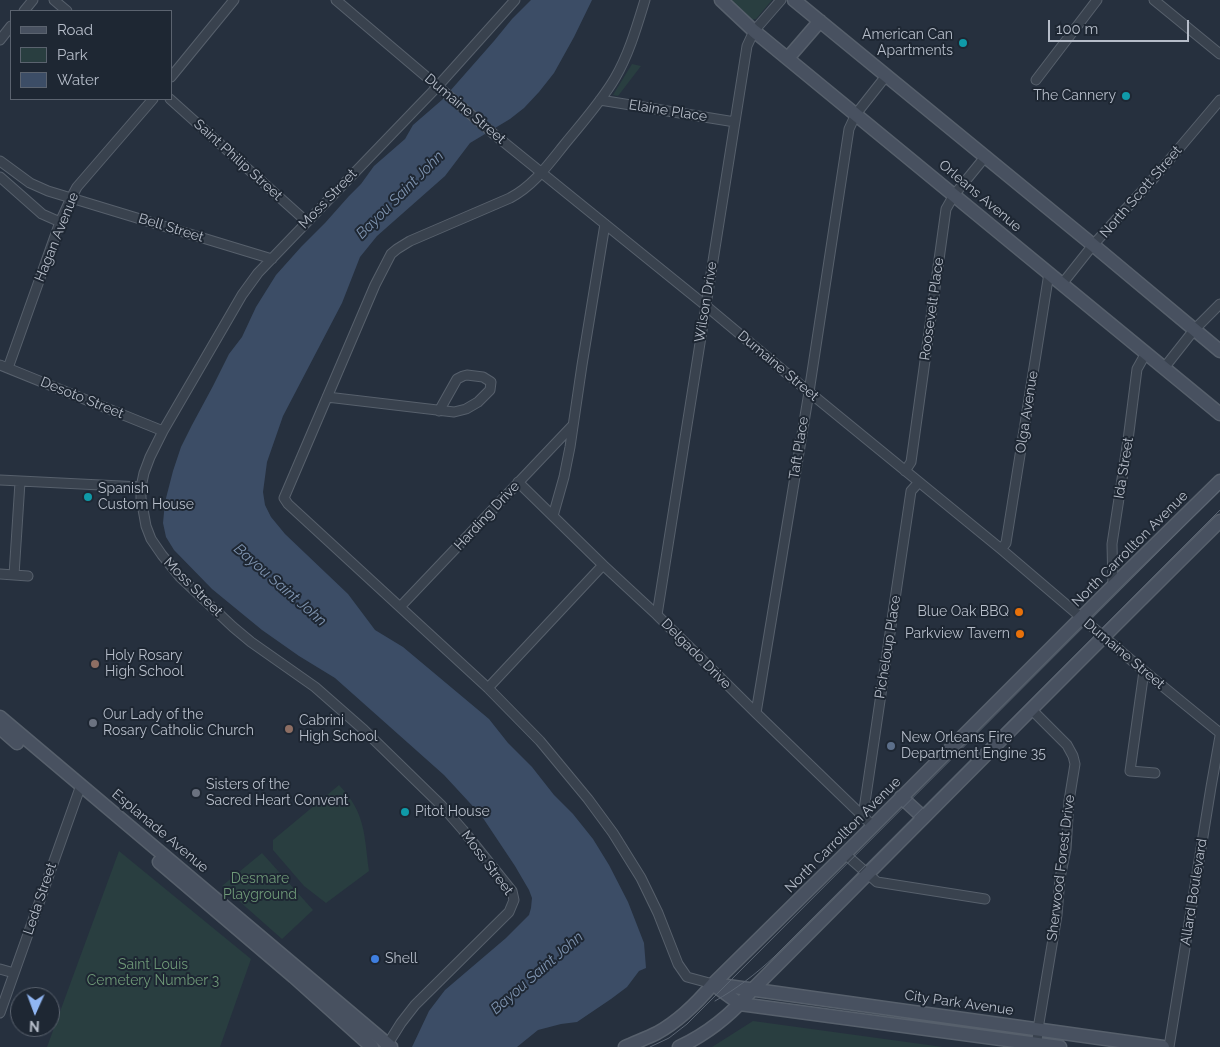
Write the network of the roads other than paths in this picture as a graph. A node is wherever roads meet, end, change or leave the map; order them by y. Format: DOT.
graph roads {
  1 [pos="33,0"];
  2 [pos="54,0"];
  3 [pos="234,0"];
  4 [pos="336,0"];
  5 [pos="515,0"];
  6 [pos="645,0"];
  7 [pos="721,0"];
  8 [pos="780,0"];
  9 [pos="794,0"];
  10 [pos="1097,0"];
  11 [pos="1154,0"];
  12 [pos="25,10"];
  13 [pos="66,10"];
  14 [pos="820,21"];
  15 [pos="10,27"];
  16 [pos="754,31"];
  17 [pos="0,40"];
  18 [pos="1220,54"];
  19 [pos="788,58"];
  20 [pos="172,76"];
  21 [pos="886,76"];
  22 [pos="1036,80"];
  23 [pos="437,87"];
  24 [pos="152,100"];
  25 [pos="171,100"];
  26 [pos="600,100"];
  27 [pos="1220,100"];
  28 [pos="856,114"];
  29 [pos="735,122"];
  30 [pos="985,157"];
  31 [pos="0,161"];
  32 [pos="542,172"];
  33 [pos="0,177"];
  34 [pos="954,195"];
  35 [pos="71,198"];
  36 [pos="60,222"];
  37 [pos="307,222"];
  38 [pos="605,224"];
  39 [pos="1093,245"];
  40 [pos="272,259"];
  41 [pos="1049,273"];
  42 [pos="1062,284"];
  43 [pos="1220,304"];
  44 [pos="705,305"];
  45 [pos="1194,330"];
  46 [pos="1220,351"];
  47 [pos="1146,353"];
  48 [pos="4,366"];
  49 [pos="1164,368"];
  50 [pos="809,392"];
  51 [pos="327,397"];
  52 [pos="439,411"];
  53 [pos="1220,414"];
  54 [pos="574,425"];
  55 [pos="163,431"];
  56 [pos="905,471"];
  57 [pos="0,480"];
  58 [pos="1220,481"];
  59 [pos="20,482"];
  60 [pos="518,482"];
  61 [pos="919,482"];
  62 [pos="141,487"];
  63 [pos="553,516"];
  64 [pos="1220,521"];
  65 [pos="1001,549"];
  66 [pos="603,566"];
  67 [pos="0,574"];
  68 [pos="14,575"];
  69 [pos="28,576"];
  70 [pos="1113,586"];
  71 [pos="400,607"];
  72 [pos="657,615"];
  73 [pos="1081,618"];
  74 [pos="1104,636"];
  75 [pos="1144,671"];
  76 [pos="488,688"];
  77 [pos="1031,709"];
  78 [pos="756,713"];
  79 [pos="0,717"];
  80 [pos="0,728"];
  81 [pos="1220,735"];
  82 [pos="1154,773"];
  83 [pos="79,789"];
  84 [pos="901,797"];
  85 [pos="862,816"];
  86 [pos="923,817"];
  87 [pos="873,826"];
  88 [pos="845,854"];
  89 [pos="867,874"];
  90 [pos="985,899"];
  91 [pos="237,922"];
  92 [pos="0,969"];
  93 [pos="14,974"];
  94 [pos="713,984"];
  95 [pos="752,990"];
  96 [pos="740,1004"];
  97 [pos="0,1013"];
  98 [pos="1038,1029"];
  99 [pos="1036,1044"];
  100 [pos="686,1045"];
  101 [pos="388,1046"];
  102 [pos="372,1047"];
  103 [pos="625,1047"];
  104 [pos="1060,1047"];
  105 [pos="1163,1047"];
  106 [pos="1169,1047"];
  1 -- 12 [label="street"];
  2 -- 13 [label="street"];
  3 -- 20 [label="street"];
  4 -- 23 [label="street, Dumaine Street"];
  5 -- 23 [label="street, Moss Street"];
  6 -- 26 [label="street"];
  7 -- 16 [label="main road, Orleans Avenue"];
  8 -- 16 [label="street, Wilson Drive"];
  9 -- 14 [label="main road"];
  10 -- 22 [label="street"];
  11 -- 18 [label="street"];
  14 -- 19 [label="main road"];
  14 -- 21 [label="main road"];
  15 -- 17 [label="street"];
  16 -- 19 [label="main road, Orleans Avenue"];
  16 -- 29 [label="street, Wilson Drive"];
  19 -- 28 [label="main road, Orleans Avenue"];
  21 -- 28 [label="street, Taft Place"];
  21 -- 30 [label="main road"];
  23 -- 32 [label="street, Dumaine Street"];
  23 -- 37 [label="street, Moss Street"];
  24 -- 35 [label="street, Hagan Avenue"];
  25 -- 37 [label="street, Saint Philip Street"];
  26 -- 29 [label="street, Elaine Place"];
  26 -- 32 [label="street"];
  27 -- 39 [label="street, North Scott Street"];
  28 -- 34 [label="main road, Orleans Avenue"];
  28 -- 50 [label="street, Taft Place"];
  29 -- 44 [label="street, Wilson Drive"];
  30 -- 34 [label="street, Roosevelt Place"];
  30 -- 39 [label="main road"];
  31 -- 35 [label="street, Bell Street"];
  32 -- 38 [label="street, Dumaine Street"];
  32 -- 51 [label="street"];
  33 -- 36 [label="street"];
  34 -- 41 [label="main road, Orleans Avenue"];
  34 -- 56 [label="street, Roosevelt Place"];
  35 -- 36 [label="street, Hagan Avenue"];
  35 -- 40 [label="street, Bell Street"];
  36 -- 48 [label="street, Hagan Avenue"];
  37 -- 40 [label="street, Moss Street"];
  38 -- 44 [label="street, Dumaine Street"];
  38 -- 54 [label="street"];
  39 -- 42 [label="street, North Scott Street"];
  39 -- 45 [label="main road"];
  40 -- 55 [label="street, Moss Street"];
  41 -- 42 [label="main road, Orleans Avenue"];
  41 -- 65 [label="street, Olga Avenue"];
  42 -- 47 [label="main road, Orleans Avenue"];
  43 -- 45 [label="street"];
  44 -- 50 [label="street, Dumaine Street"];
  44 -- 72 [label="street, Wilson Drive"];
  45 -- 46 [label="main road"];
  45 -- 49 [label="street"];
  47 -- 49 [label="main road, Orleans Avenue"];
  47 -- 70 [label="street, Ida Street"];
  48 -- 55 [label="street, Desoto Street"];
  49 -- 53 [label="main road, Orleans Avenue"];
  50 -- 56 [label="street, Dumaine Street"];
  50 -- 78 [label="street, Taft Place"];
  51 -- 52 [label="street"];
  51 -- 71 [label="street"];
  52 -- 52 [label="street"];
  54 -- 60 [label="street, Harding Drive"];
  54 -- 63 [label="street"];
  55 -- 62 [label="street, Moss Street"];
  56 -- 61 [label="street, Dumaine Street"];
  57 -- 59 [label="street"];
  58 -- 70 [label="main road, North Carrollton Avenue"];
  59 -- 62 [label="street"];
  59 -- 68 [label="street"];
  60 -- 63 [label="street, Delgado Drive"];
  60 -- 71 [label="street, Harding Drive"];
  61 -- 65 [label="street, Dumaine Street"];
  61 -- 85 [label="street, Picheloup Place"];
  62 -- 101 [label="street, Moss Street"];
  63 -- 66 [label="street, Delgado Drive"];
  64 -- 74 [label="main road"];
  65 -- 73 [label="street, Dumaine Street"];
  66 -- 72 [label="street, Delgado Drive"];
  66 -- 76 [label="street"];
  67 -- 68 [label="street"];
  68 -- 69 [label="street"];
  70 -- 73 [label="main road, North Carrollton Avenue"];
  71 -- 76 [label="street"];
  72 -- 78 [label="street, Delgado Drive"];
  73 -- 74 [label="street, Dumaine Street"];
  73 -- 84 [label="main road, North Carrollton Avenue"];
  74 -- 75 [label="street, Dumaine Street"];
  74 -- 77 [label="main road"];
  75 -- 81 [label="street, Dumaine Street"];
  75 -- 82 [label="street"];
  76 -- 94 [label="street"];
  77 -- 86 [label="main road"];
  77 -- 98 [label="street, Sherwood Forest Drive"];
  78 -- 85 [label="street, Delgado Drive"];
  79 -- 83 [label="main road, Esplanade Avenue"];
  80 -- 83 [label="main road, Esplanade Avenue"];
  81 -- 106 [label="street, Allard Boulevard"];
  83 -- 91 [label="main road, Esplanade Avenue"];
  83 -- 93 [label="street, Leda Street"];
  84 -- 86 [label="main road"];
  84 -- 87 [label="main road, North Carrollton Avenue"];
  85 -- 87 [label="street, Delgado Drive"];
  86 -- 89 [label="main road"];
  87 -- 88 [label="main road, North Carrollton Avenue"];
  88 -- 89 [label="street"];
  88 -- 94 [label="main road, North Carrollton Avenue"];
  89 -- 90 [label="street"];
  89 -- 95 [label="main road"];
  91 -- 101 [label="main road, Esplanade Avenue"];
  91 -- 102 [label="main road, Esplanade Avenue"];
  92 -- 93 [label="street"];
  93 -- 97 [label="street, Leda Street"];
  94 -- 95 [label="main road, City Park Avenue"];
  94 -- 96 [label="main road"];
  94 -- 103 [label="main road, North Carrollton Avenue"];
  95 -- 96 [label="main road"];
  95 -- 98 [label="main road, City Park Avenue"];
  96 -- 99 [label="main road"];
  96 -- 100 [label="main road"];
  98 -- 99 [label="street, Sherwood Forest Drive"];
  98 -- 105 [label="main road, City Park Avenue"];
  99 -- 104 [label="main road"];
}
